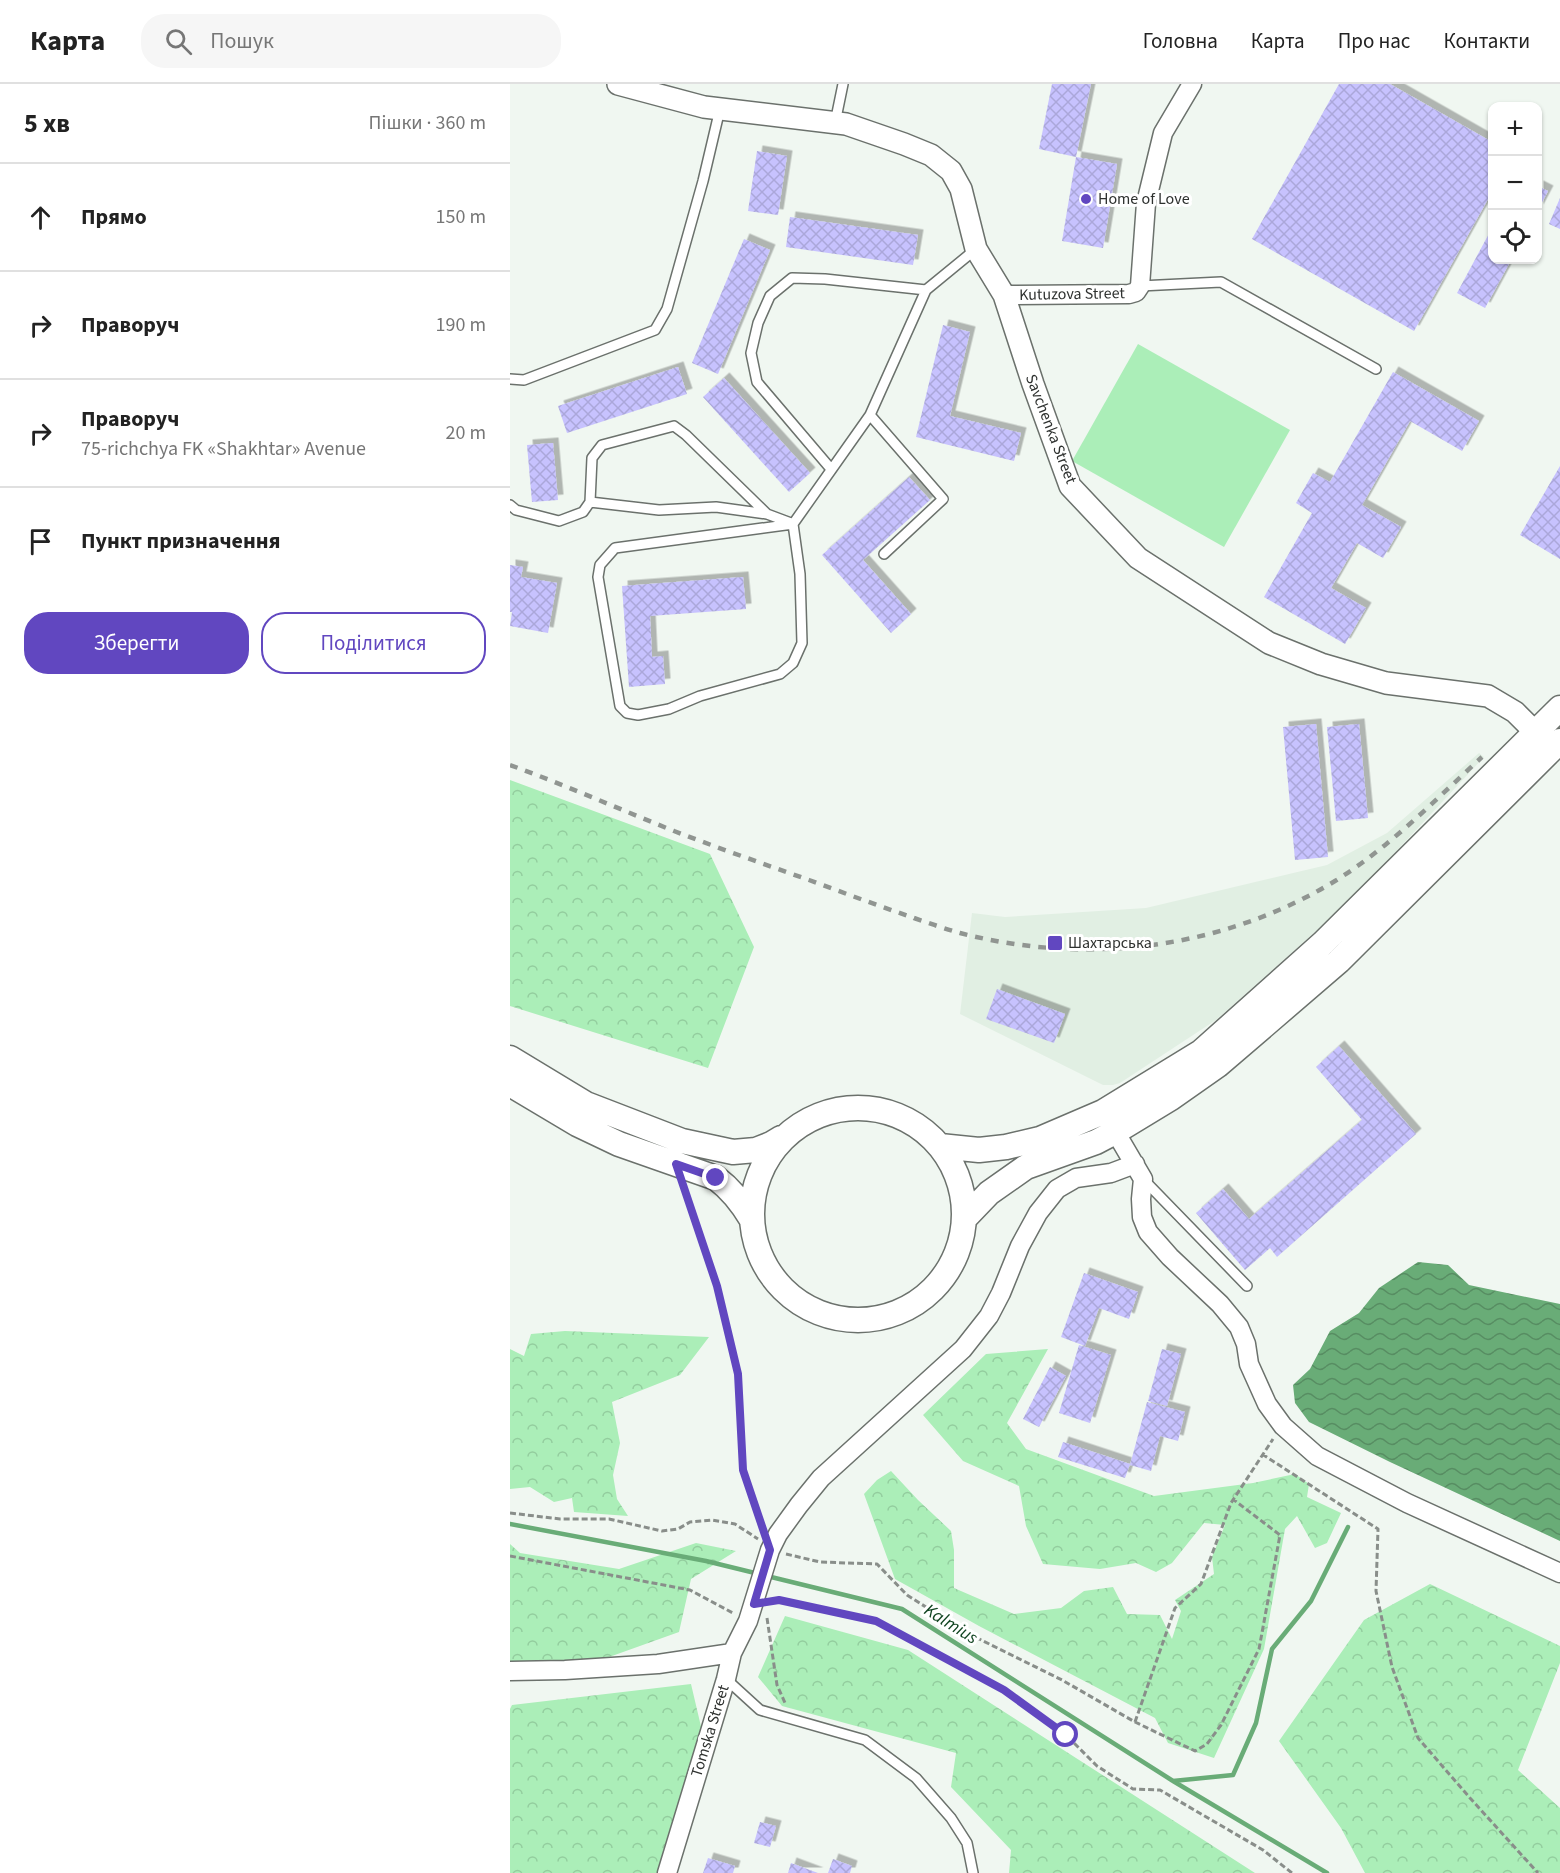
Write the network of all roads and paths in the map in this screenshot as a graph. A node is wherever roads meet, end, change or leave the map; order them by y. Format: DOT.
graph roads {
  1 [pos="618,84"];
  2 [pos="843,84"];
  3 [pos="1192,84"];
  4 [pos="720,109"];
  5 [pos="835,123"];
  6 [pos="976,249"];
  7 [pos="1140,286"];
  8 [pos="926,290"];
  9 [pos="1004,295"];
  10 [pos="1376,369"];
  11 [pos="510,379"];
  12 [pos="870,415"];
  13 [pos="831,470"];
  14 [pos="590,502"];
  15 [pos="510,505"];
  16 [pos="767,514"];
  17 [pos="793,524"];
  18 [pos="884,554"];
  19 [pos="1560,708"];
  20 [pos="1535,732"];
  21 [pos="1556,745"];
  22 [pos="510,1058"];
  23 [pos="510,1084"];
  24 [pos="805,1121"];
  25 [pos="1109,1122"];
  26 [pos="940,1146"];
  27 [pos="676,1164"];
  28 [pos="1139,1172"];
  29 [pos="964,1218"];
  30 [pos="752,1220"];
  31 [pos="1247,1286"];
  32 [pos="1283,1426"];
  33 [pos="1262,1454"];
  34 [pos="1234,1500"];
  35 [pos="510,1513"];
  36 [pos="770,1550"];
  37 [pos="510,1556"];
  38 [pos="1560,1573"];
  39 [pos="753,1605"];
  40 [pos="732,1653"];
  41 [pos="510,1671"];
  42 [pos="726,1679"];
  43 [pos="789,1718"];
  44 [pos="1135,1722"];
  45 [pos="667,1873"];
  46 [pos="973,1873"];
  47 [pos="1292,1873"];
  48 [pos="1538,1873"];
  1 -- 4 [label="street, Savchenka Street"];
  2 -- 5 [label="lane"];
  3 -- 7 [label="street, Kutuzova Street"];
  4 -- 5 [label="street, Savchenka Street"];
  4 -- 11 [label="lane"];
  5 -- 6 [label="street, Savchenka Street"];
  6 -- 8 [label="lane"];
  6 -- 9 [label="street, Savchenka Street"];
  7 -- 9 [label="street, Kutuzova Street"];
  7 -- 10 [label="lane"];
  8 -- 12 [label="lane"];
  8 -- 13 [label="lane"];
  9 -- 20 [label="street, Savchenka Street"];
  12 -- 13 [label="lane"];
  12 -- 18 [label="lane"];
  13 -- 17 [label="lane"];
  14 -- 15 [label="lane"];
  14 -- 16 [label="lane"];
  14 -- 16 [label="lane"];
  16 -- 17 [label="lane"];
  17 -- 17 [label="lane"];
  19 -- 20 [label="main road"];
  20 -- 21 [label="street, Savchenka Street"];
  20 -- 25 [label="main road"];
  21 -- 25 [label="main road"];
  22 -- 24 [label="main road"];
  23 -- 27 [label="main road"];
  24 -- 26 [label="main road"];
  24 -- 30 [label="main road"];
  25 -- 26 [label="main road"];
  25 -- 28 [label="street"];
  25 -- 29 [label="main road"];
  26 -- 29 [label="main road"];
  27 -- 30 [label="main road"];
  27 -- 36 [label="path"];
  28 -- 31 [label="lane"];
  28 -- 32 [label="street"];
  28 -- 36 [label="street, Tomska Street"];
  29 -- 30 [label="main road"];
  32 -- 33 [label="path"];
  32 -- 38 [label="street"];
  33 -- 34 [label="path"];
  33 -- 48 [label="path"];
  34 -- 44 [label="path"];
  34 -- 44 [label="path"];
  35 -- 36 [label="path"];
  36 -- 39 [label="street, Tomska Street"];
  36 -- 44 [label="path"];
  37 -- 39 [label="path"];
  39 -- 40 [label="street, Tomska Street"];
  39 -- 43 [label="path"];
  39 -- 47 [label="path"];
  40 -- 41 [label="street"];
  40 -- 42 [label="street, Tomska Street"];
  42 -- 43 [label="lane"];
  42 -- 45 [label="street, Tomska Street"];
  43 -- 46 [label="lane"];
}
